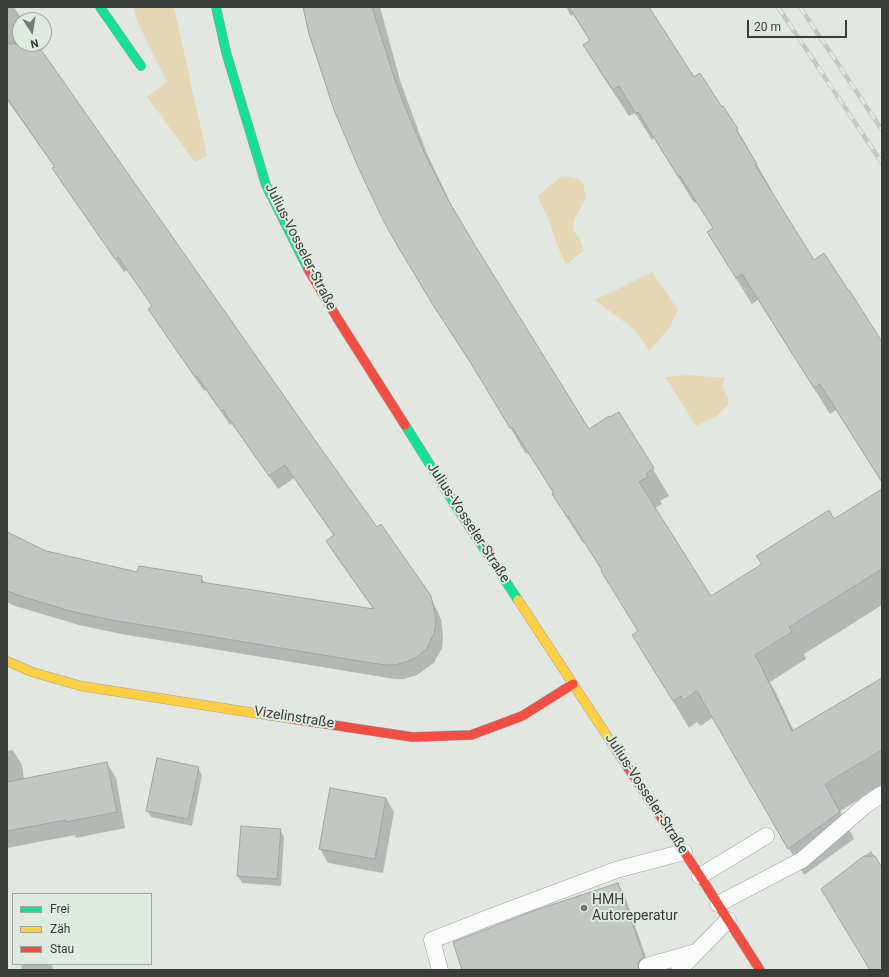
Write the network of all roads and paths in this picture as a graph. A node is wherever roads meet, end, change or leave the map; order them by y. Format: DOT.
graph roads {
  1 [pos="100,7"];
  2 [pos="216,7"];
  3 [pos="141,66"];
  4 [pos="7,661"];
  5 [pos="573,684"];
  6 [pos="882,794"];
  7 [pos="766,836"];
  8 [pos="684,852"];
  9 [pos="700,876"];
  10 [pos="718,904"];
  11 [pos="728,920"];
  12 [pos="697,951"];
  13 [pos="647,966"];
  14 [pos="440,970"];
  15 [pos="679,970"];
  16 [pos="760,970"];
  1 -- 3 [label="street"];
  2 -- 5 [label="street, Julius-Vosseler-Straße"];
  4 -- 5 [label="street, Vizelinstraße"];
  5 -- 8 [label="street, Julius-Vosseler-Straße"];
  6 -- 10 [label="lane"];
  7 -- 9 [label="lane"];
  8 -- 9 [label="street, Julius-Vosseler-Straße"];
  8 -- 14 [label="lane"];
  9 -- 10 [label="street, Julius-Vosseler-Straße"];
  10 -- 11 [label="street, Julius-Vosseler-Straße"];
  11 -- 12 [label="lane"];
  11 -- 16 [label="street, Julius-Vosseler-Straße"];
  12 -- 13 [label="lane"];
  12 -- 15 [label="lane"];
}
